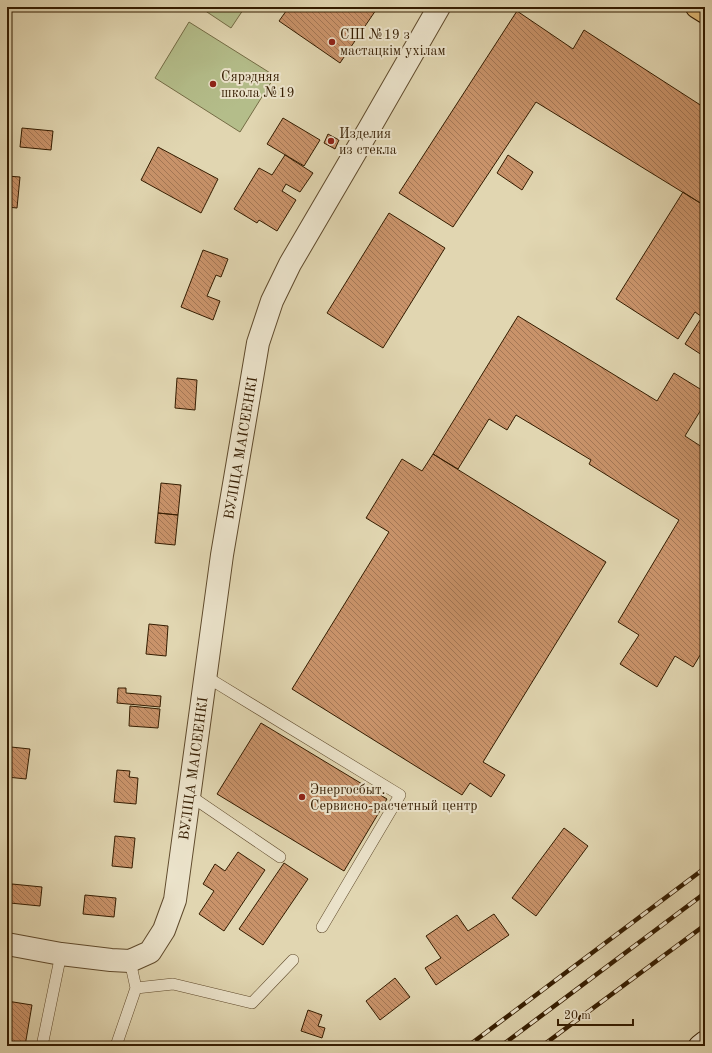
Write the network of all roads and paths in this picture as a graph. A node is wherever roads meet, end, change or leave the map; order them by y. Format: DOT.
graph roads {
  1 [pos="439,7"];
  2 [pos="697,7"];
  3 [pos="705,12"];
  4 [pos="205,676"];
  5 [pos="189,795"];
  6 [pos="280,857"];
  7 [pos="322,927"];
  8 [pos="7,944"];
  9 [pos="61,954"];
  10 [pos="293,960"];
  11 [pos="130,961"];
  12 [pos="136,988"];
  13 [pos="705,1042"];
  14 [pos="42,1046"];
  15 [pos="116,1046"];
  16 [pos="700,1046"];
  1 -- 4 [label="street, ВУЛІЦА МАІСЕЕНКІ"];
  2 -- 3 [label="main road"];
  4 -- 5 [label="street, ВУЛІЦА МАІСЕЕНКІ"];
  4 -- 7 [label="lane"];
  5 -- 6 [label="lane"];
  5 -- 11 [label="street, ВУЛІЦА МАІСЕЕНКІ"];
  8 -- 9 [label="street"];
  9 -- 11 [label="street"];
  9 -- 14 [label="lane"];
  10 -- 12 [label="lane"];
  11 -- 12 [label="lane"];
  12 -- 15 [label="lane"];
  13 -- 16 [label="street"];
}
